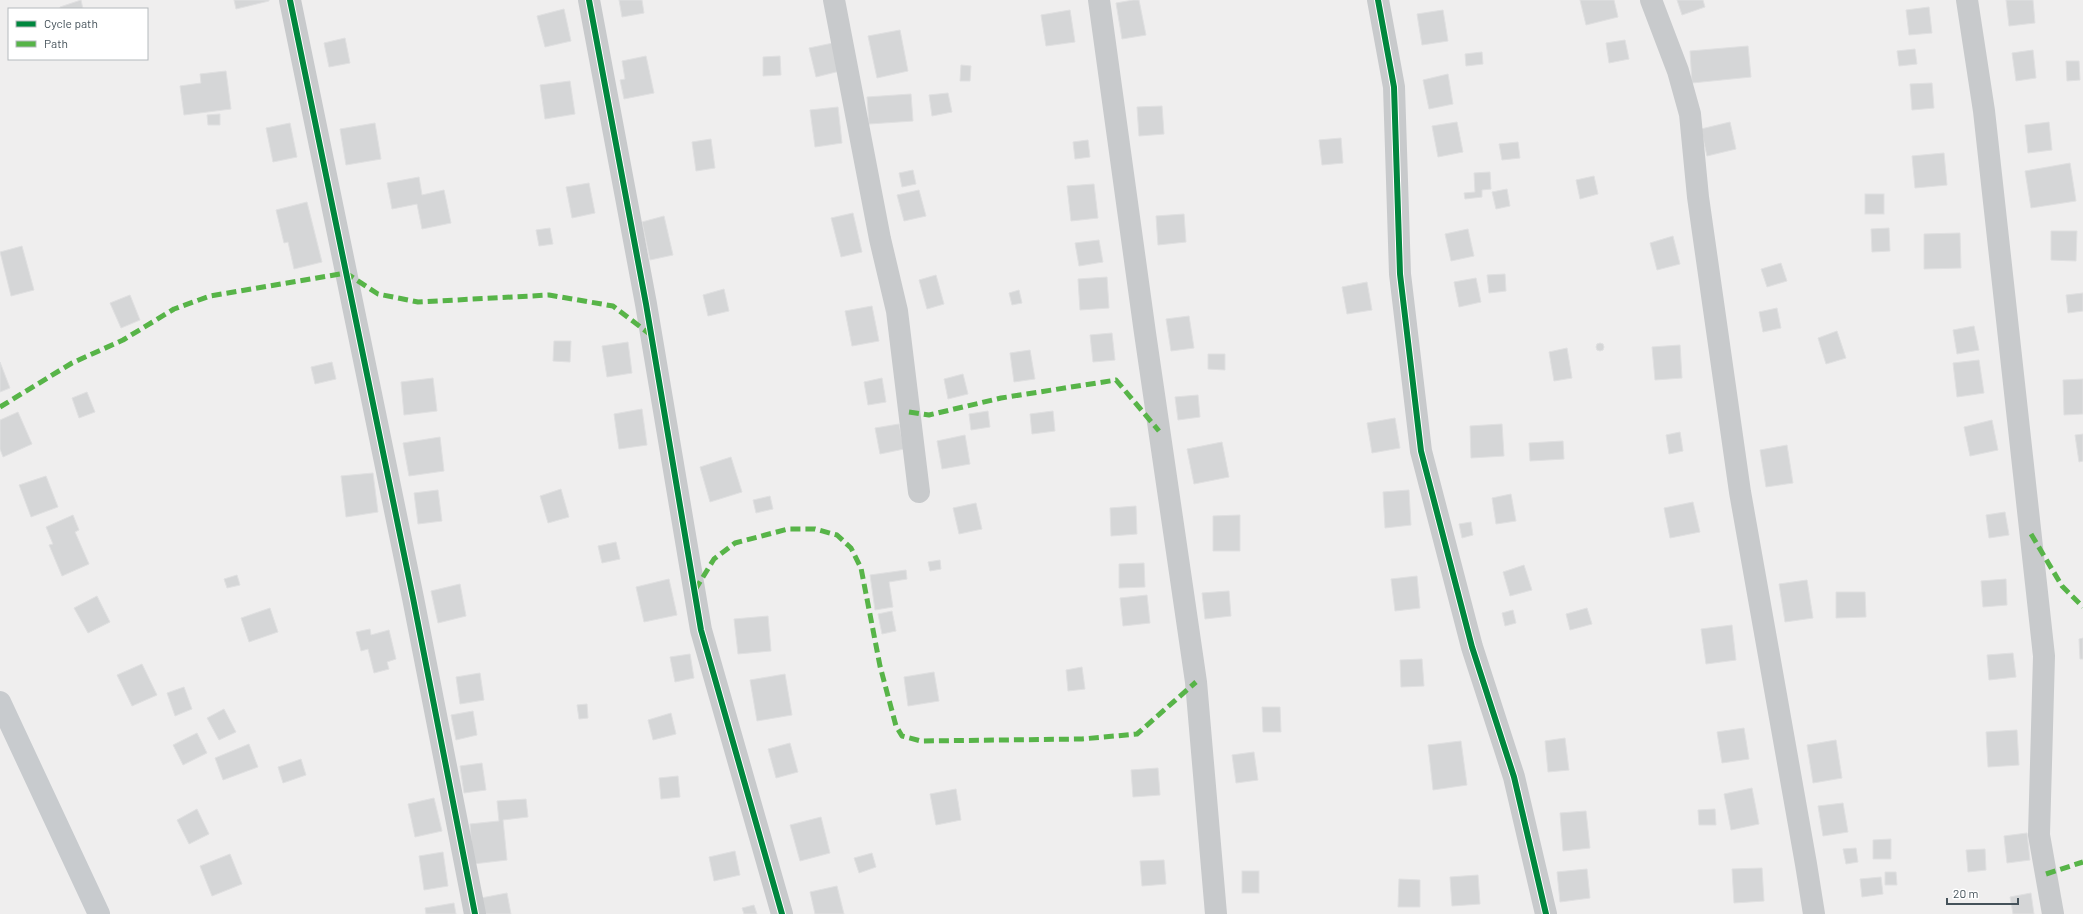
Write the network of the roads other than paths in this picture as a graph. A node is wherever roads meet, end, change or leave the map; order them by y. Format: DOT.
graph roads {
  1 [pos="290,0"];
  2 [pos="589,0"];
  3 [pos="834,0"];
  4 [pos="1099,0"];
  5 [pos="1378,0"];
  6 [pos="1651,0"];
  7 [pos="1967,0"];
  8 [pos="919,492"];
  9 [pos="0,702"];
  10 [pos="100,914"];
  11 [pos="475,914"];
  12 [pos="782,914"];
  13 [pos="1216,914"];
  14 [pos="1546,914"];
  15 [pos="1814,914"];
  16 [pos="2053,914"];
  1 -- 11 [label="street"];
  2 -- 12 [label="street"];
  3 -- 8 [label="street"];
  4 -- 13 [label="street"];
  5 -- 14 [label="street"];
  6 -- 15 [label="street"];
  7 -- 16 [label="street"];
  9 -- 10 [label="main road"];
}
